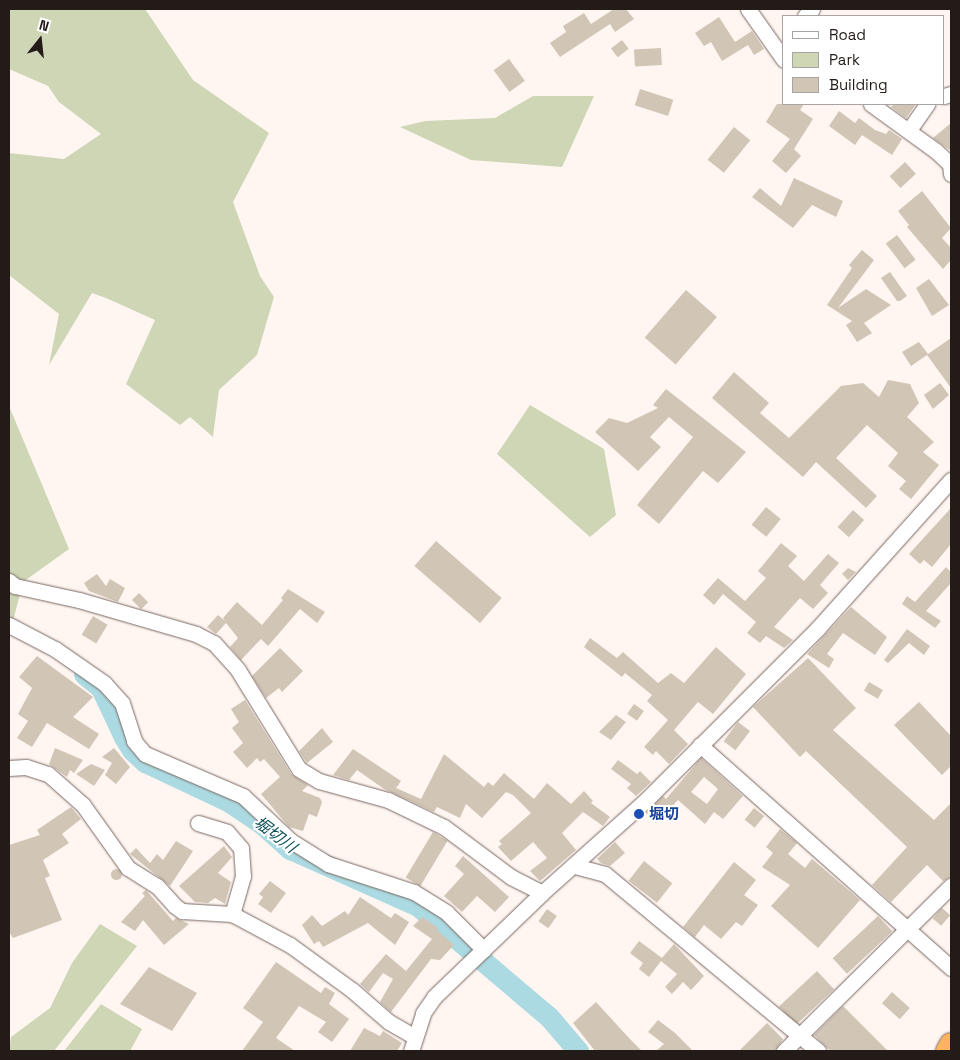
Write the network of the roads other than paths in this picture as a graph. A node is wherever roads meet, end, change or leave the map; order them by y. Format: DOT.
graph roads {
  1 [pos="748,9"];
  2 [pos="782,56"];
  3 [pos="871,105"];
  4 [pos="926,105"];
  5 [pos="908,130"];
  6 [pos="951,174"];
  7 [pos="951,480"];
  8 [pos="10,584"];
  9 [pos="9,625"];
  10 [pos="700,745"];
  11 [pos="9,768"];
  12 [pos="198,823"];
  13 [pos="575,866"];
  14 [pos="951,886"];
  15 [pos="542,893"];
  16 [pos="232,914"];
  17 [pos="907,927"];
  18 [pos="484,950"];
  19 [pos="951,968"];
  20 [pos="799,1035"];
  21 [pos="413,1044"];
  22 [pos="951,1044"];
  23 [pos="784,1051"];
  24 [pos="818,1051"];
  25 [pos="947,1051"];
  1 -- 2 [label="street"];
  3 -- 5 [label="street"];
  4 -- 5 [label="street"];
  5 -- 6 [label="street"];
  7 -- 10 [label="street"];
  8 -- 15 [label="street"];
  9 -- 18 [label="street"];
  10 -- 13 [label="street"];
  10 -- 17 [label="street"];
  11 -- 16 [label="street"];
  12 -- 16 [label="street"];
  13 -- 15 [label="street"];
  13 -- 20 [label="street"];
  14 -- 17 [label="street"];
  15 -- 18 [label="street"];
  16 -- 21 [label="street"];
  17 -- 19 [label="street"];
  17 -- 20 [label="street"];
  18 -- 21 [label="street"];
  20 -- 23 [label="street"];
  20 -- 24 [label="street"];
  22 -- 25 [label="highway"];
}
